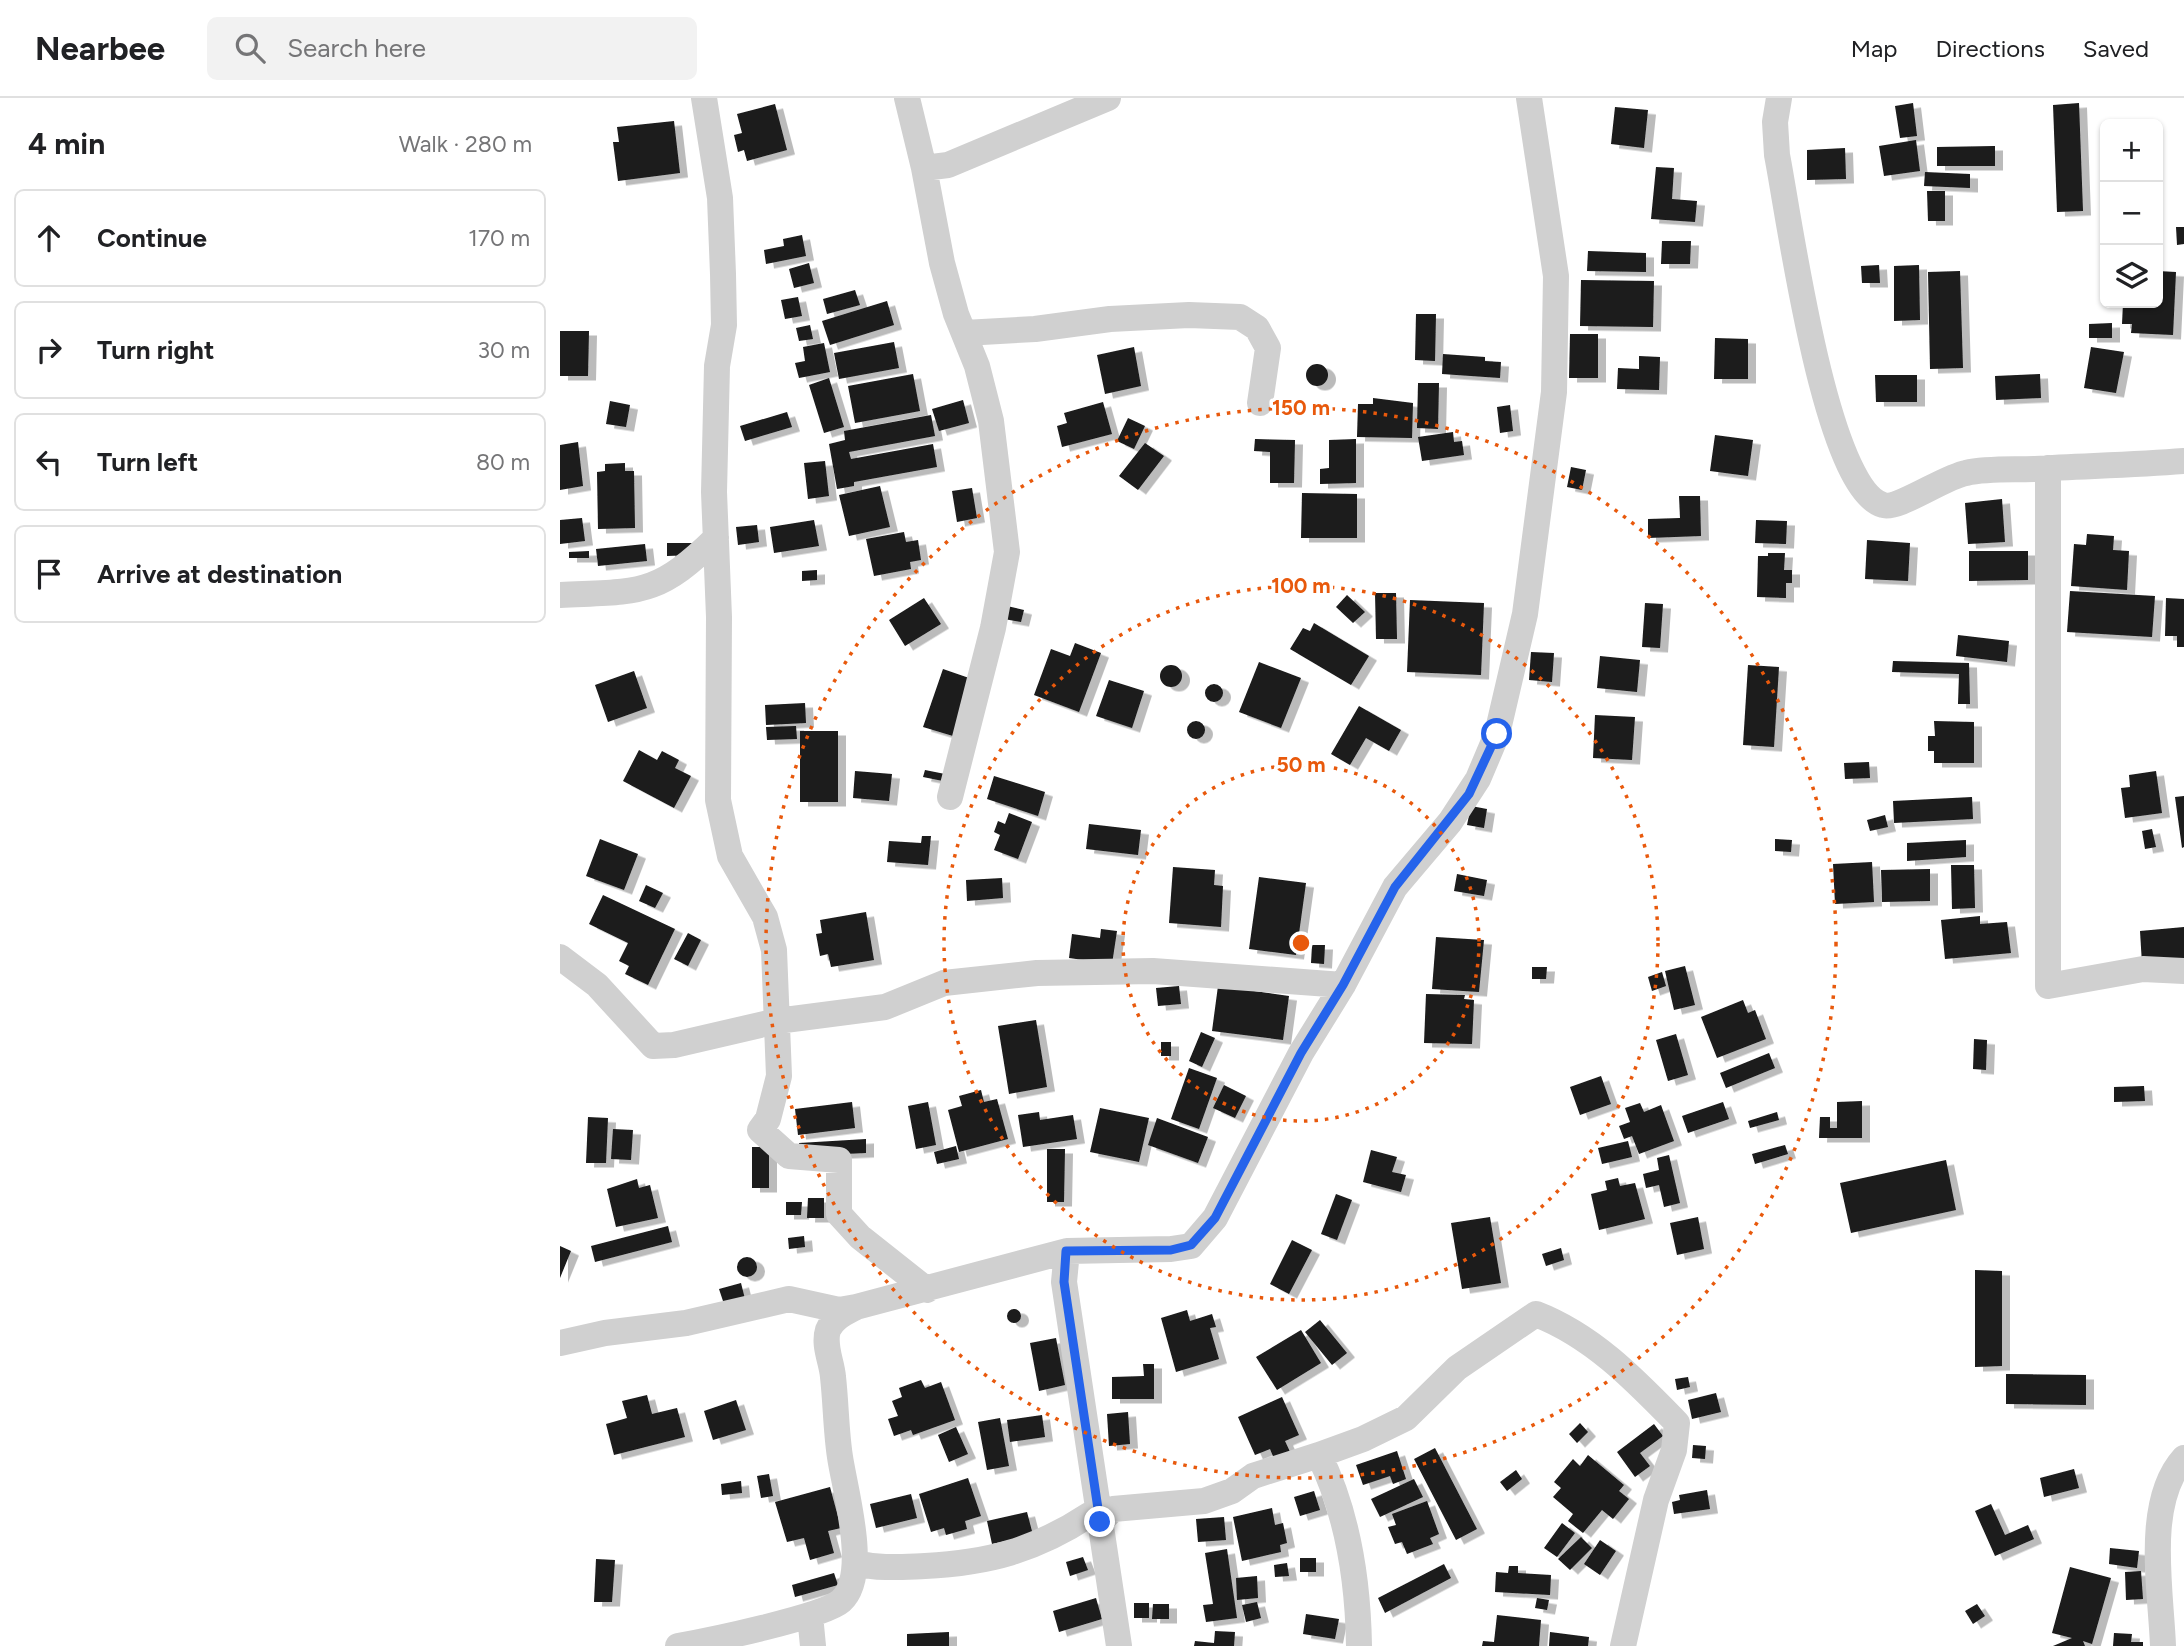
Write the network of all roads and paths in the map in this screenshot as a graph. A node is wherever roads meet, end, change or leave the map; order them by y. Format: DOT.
graph roads {
  1 [pos="704,98"];
  2 [pos="907,98"];
  3 [pos="1108,98"];
  4 [pos="1529,98"];
  5 [pos="1779,98"];
  6 [pos="924,168"];
  7 [pos="964,332"];
  8 [pos="1260,403"];
  9 [pos="2184,461"];
  10 [pos="2048,468"];
  11 [pos="716,538"];
  12 [pos="688,566"];
  13 [pos="718,579"];
  14 [pos="560,596"];
  15 [pos="950,797"];
  16 [pos="560,957"];
  17 [pos="2184,971"];
  18 [pos="1343,985"];
  19 [pos="777,1021"];
  20 [pos="1066,1251"];
  21 [pos="927,1290"];
  22 [pos="856,1307"];
  23 [pos="560,1343"];
  24 [pos="1319,1455"];
  25 [pos="2184,1458"];
  26 [pos="1100,1522"];
  27 [pos="855,1563"];
  28 [pos="810,1615"];
  29 [pos="678,1646"];
  30 [pos="813,1646"];
  31 [pos="1118,1646"];
  32 [pos="1359,1646"];
  33 [pos="1623,1646"];
  34 [pos="2163,1646"];
  1 -- 11 [label="street"];
  2 -- 6 [label="street"];
  3 -- 6 [label="street"];
  4 -- 18 [label="street"];
  5 -- 10 [label="street"];
  6 -- 7 [label="street"];
  7 -- 8 [label="street"];
  7 -- 15 [label="street"];
  9 -- 10 [label="street"];
  10 -- 17 [label="street"];
  11 -- 12 [label="street"];
  11 -- 13 [label="street"];
  12 -- 13 [label="street"];
  12 -- 14 [label="street"];
  13 -- 19 [label="street"];
  16 -- 19 [label="street"];
  18 -- 19 [label="street"];
  18 -- 20 [label="street"];
  19 -- 21 [label="street"];
  20 -- 21 [label="street"];
  20 -- 26 [label="street"];
  21 -- 22 [label="street"];
  22 -- 23 [label="street"];
  22 -- 27 [label="street"];
  24 -- 26 [label="street"];
  24 -- 32 [label="street"];
  24 -- 33 [label="street"];
  25 -- 34 [label="street"];
  26 -- 27 [label="street"];
  26 -- 31 [label="street"];
  27 -- 28 [label="street"];
  28 -- 29 [label="street"];
  28 -- 30 [label="street"];
}
